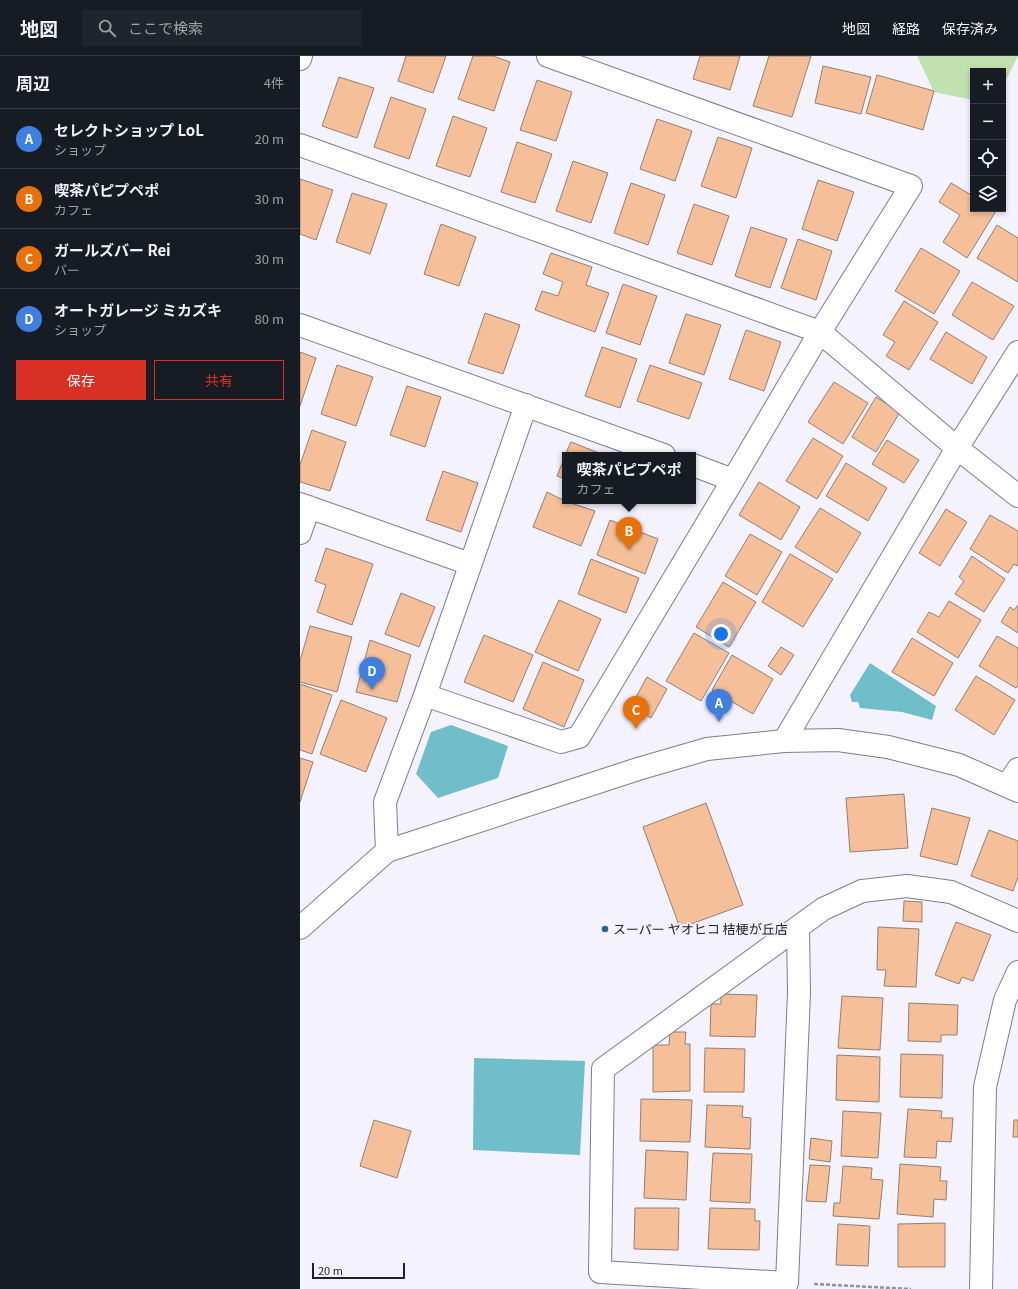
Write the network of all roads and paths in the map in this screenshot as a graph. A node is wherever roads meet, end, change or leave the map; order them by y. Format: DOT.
graph roads {
  1 [pos="301,56"];
  2 [pos="548,56"];
  3 [pos="300,59"];
  4 [pos="300,145"];
  5 [pos="300,325"];
  6 [pos="820,332"];
  7 [pos="1018,352"];
  8 [pos="526,405"];
  9 [pos="957,448"];
  10 [pos="656,452"];
  11 [pos="696,466"];
  12 [pos="733,480"];
  13 [pos="1018,496"];
  14 [pos="305,506"];
  15 [pos="300,533"];
  16 [pos="470,564"];
  17 [pos="425,695"];
  18 [pos="784,741"];
  19 [pos="1014,782"];
  20 [pos="387,851"];
  21 [pos="1018,921"];
  22 [pos="300,928"];
  23 [pos="798,928"];
  24 [pos="1018,972"];
  25 [pos="787,1283"];
  26 [pos="911,1289"];
  27 [pos="982,1289"];
  1 -- 3 [label="street"];
  2 -- 6 [label="street"];
  4 -- 6 [label="street"];
  5 -- 8 [label="street"];
  6 -- 9 [label="street"];
  6 -- 12 [label="street"];
  7 -- 9 [label="street"];
  8 -- 10 [label="street"];
  8 -- 16 [label="street"];
  9 -- 13 [label="street"];
  9 -- 18 [label="street"];
  11 -- 12 [label="street"];
  12 -- 17 [label="street"];
  14 -- 15 [label="street"];
  14 -- 16 [label="street"];
  16 -- 17 [label="street"];
  17 -- 20 [label="street"];
  18 -- 19 [label="street"];
  18 -- 20 [label="street"];
  20 -- 22 [label="street"];
  21 -- 23 [label="street"];
  23 -- 25 [label="street"];
  23 -- 25 [label="street"];
  24 -- 27 [label="street"];
  25 -- 26 [label="path"];
}
